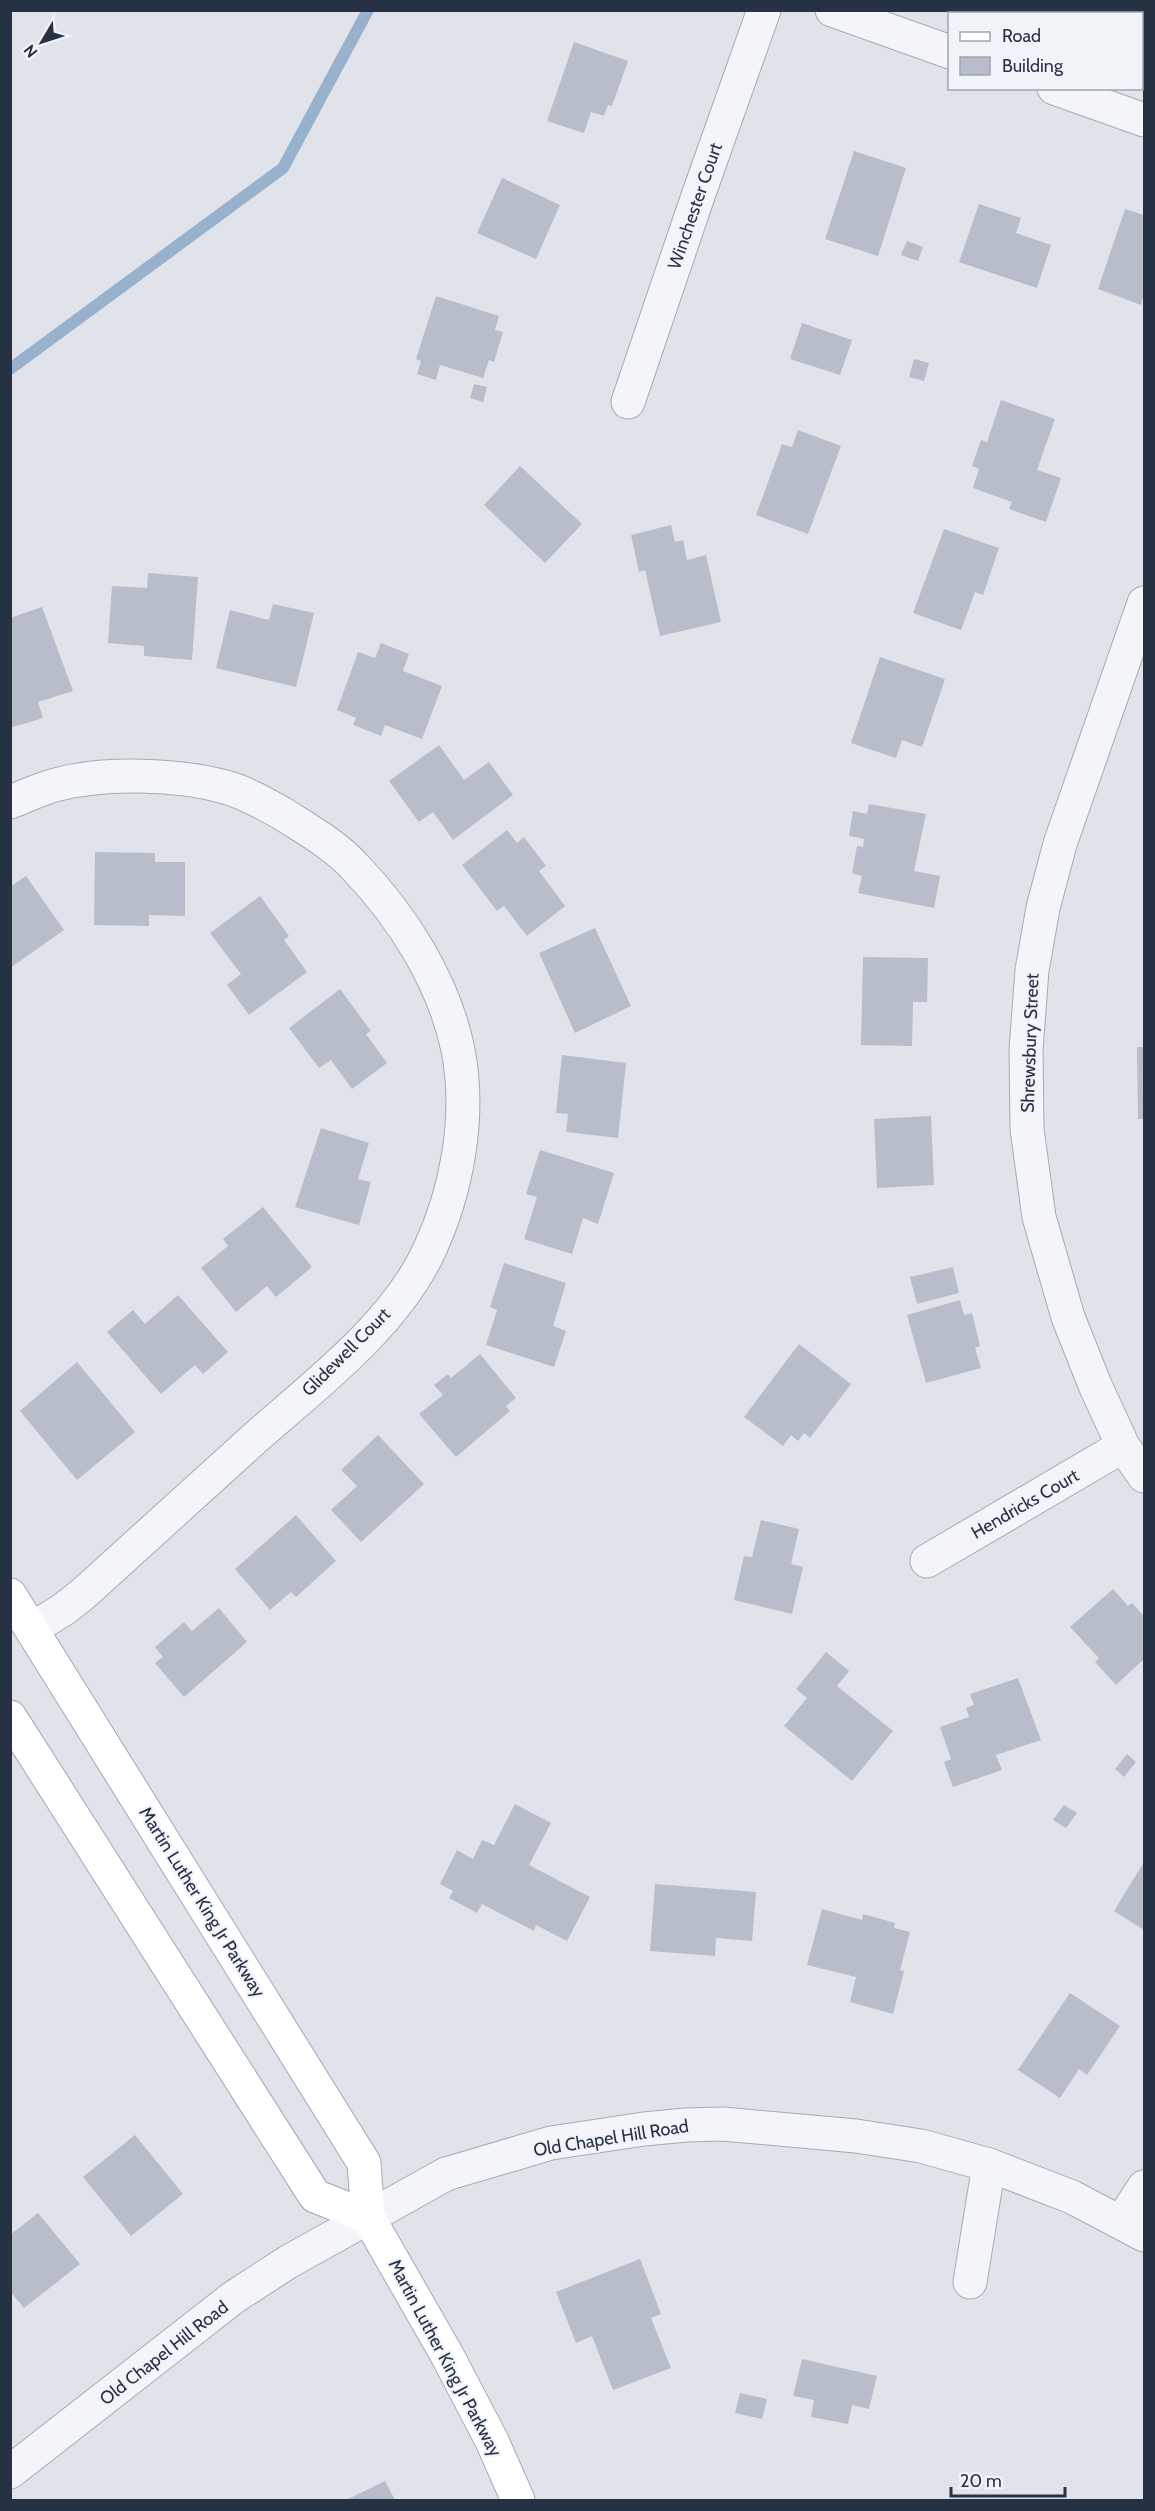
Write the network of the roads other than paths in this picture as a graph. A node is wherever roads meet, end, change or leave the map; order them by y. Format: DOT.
graph roads {
  1 [pos="764,10"];
  2 [pos="832,10"];
  3 [pos="948,51"];
  4 [pos="1060,90"];
  5 [pos="1144,120"];
  6 [pos="628,402"];
  7 [pos="1144,603"];
  8 [pos="10,802"];
  9 [pos="1123,1446"];
  10 [pos="1144,1476"];
  11 [pos="927,1561"];
  12 [pos="10,1595"];
  13 [pos="32,1629"];
  14 [pos="10,1717"];
  15 [pos="989,2165"];
  16 [pos="1144,2187"];
  17 [pos="368,2217"];
  18 [pos="1133,2228"];
  19 [pos="970,2282"];
  20 [pos="10,2472"];
  21 [pos="518,2500"];
  1 -- 6 [label="street, Winchester Court"];
  2 -- 3 [label="street"];
  4 -- 5 [label="street"];
  7 -- 9 [label="street, Shrewsbury Street"];
  8 -- 13 [label="street, Glidewell Court"];
  9 -- 10 [label="street, Shrewsbury Street"];
  9 -- 11 [label="street, Hendricks Court"];
  12 -- 13 [label="main road, Martin Luther King Jr Parkway"];
  13 -- 17 [label="main road, Martin Luther King Jr Parkway"];
  14 -- 17 [label="main road"];
  15 -- 17 [label="street, Old Chapel Hill Road"];
  15 -- 18 [label="street, Old Chapel Hill Road"];
  15 -- 19 [label="street"];
  16 -- 18 [label="street"];
  17 -- 20 [label="street, Old Chapel Hill Road"];
  17 -- 21 [label="main road, Martin Luther King Jr Parkway"];
}
